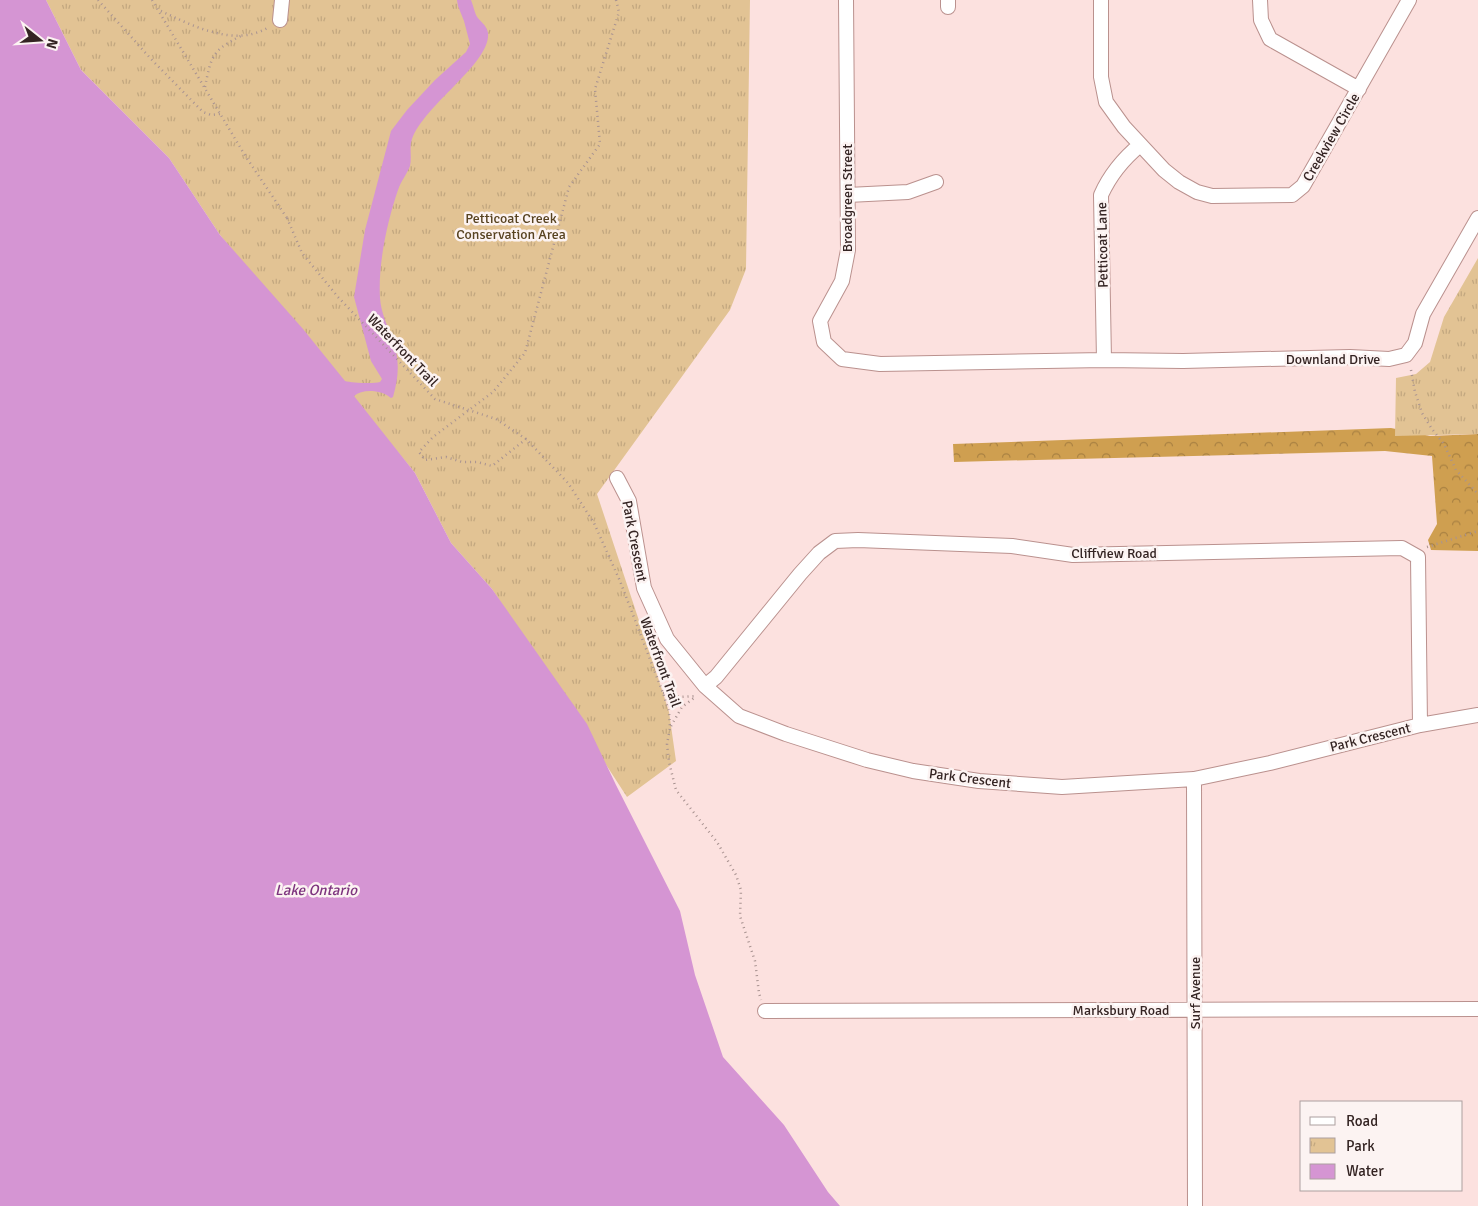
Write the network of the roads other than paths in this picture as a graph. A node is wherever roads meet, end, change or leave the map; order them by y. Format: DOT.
graph roads {
  1 [pos="282,0"];
  2 [pos="846,0"];
  3 [pos="1100,0"];
  4 [pos="1260,0"];
  5 [pos="1409,0"];
  6 [pos="280,20"];
  7 [pos="1359,89"];
  8 [pos="1140,145"];
  9 [pos="936,182"];
  10 [pos="848,195"];
  11 [pos="1478,218"];
  12 [pos="1104,360"];
  13 [pos="617,478"];
  14 [pos="705,686"];
  15 [pos="1478,715"];
  16 [pos="1420,725"];
  17 [pos="1194,780"];
  18 [pos="1478,1009"];
  19 [pos="1196,1010"];
  20 [pos="765,1011"];
  21 [pos="1196,1206"];
  1 -- 6 [label="street"];
  2 -- 10 [label="street, Broadgreen Street"];
  3 -- 8 [label="street, Creekview Circle"];
  4 -- 7 [label="street"];
  5 -- 7 [label="street, Creekview Circle"];
  7 -- 8 [label="street, Creekview Circle"];
  8 -- 12 [label="street, Petticoat Lane"];
  9 -- 10 [label="street"];
  10 -- 12 [label="street, Broadgreen Street"];
  11 -- 12 [label="street, Downland Drive"];
  13 -- 14 [label="street, Park Crescent"];
  14 -- 16 [label="street, Cliffview Road"];
  14 -- 17 [label="street, Park Crescent"];
  15 -- 16 [label="street, Park Crescent"];
  16 -- 17 [label="street, Park Crescent"];
  17 -- 19 [label="street, Surf Avenue"];
  18 -- 19 [label="street, Marksbury Road"];
  19 -- 20 [label="street, Marksbury Road"];
  19 -- 21 [label="street, Surf Avenue"];
}
